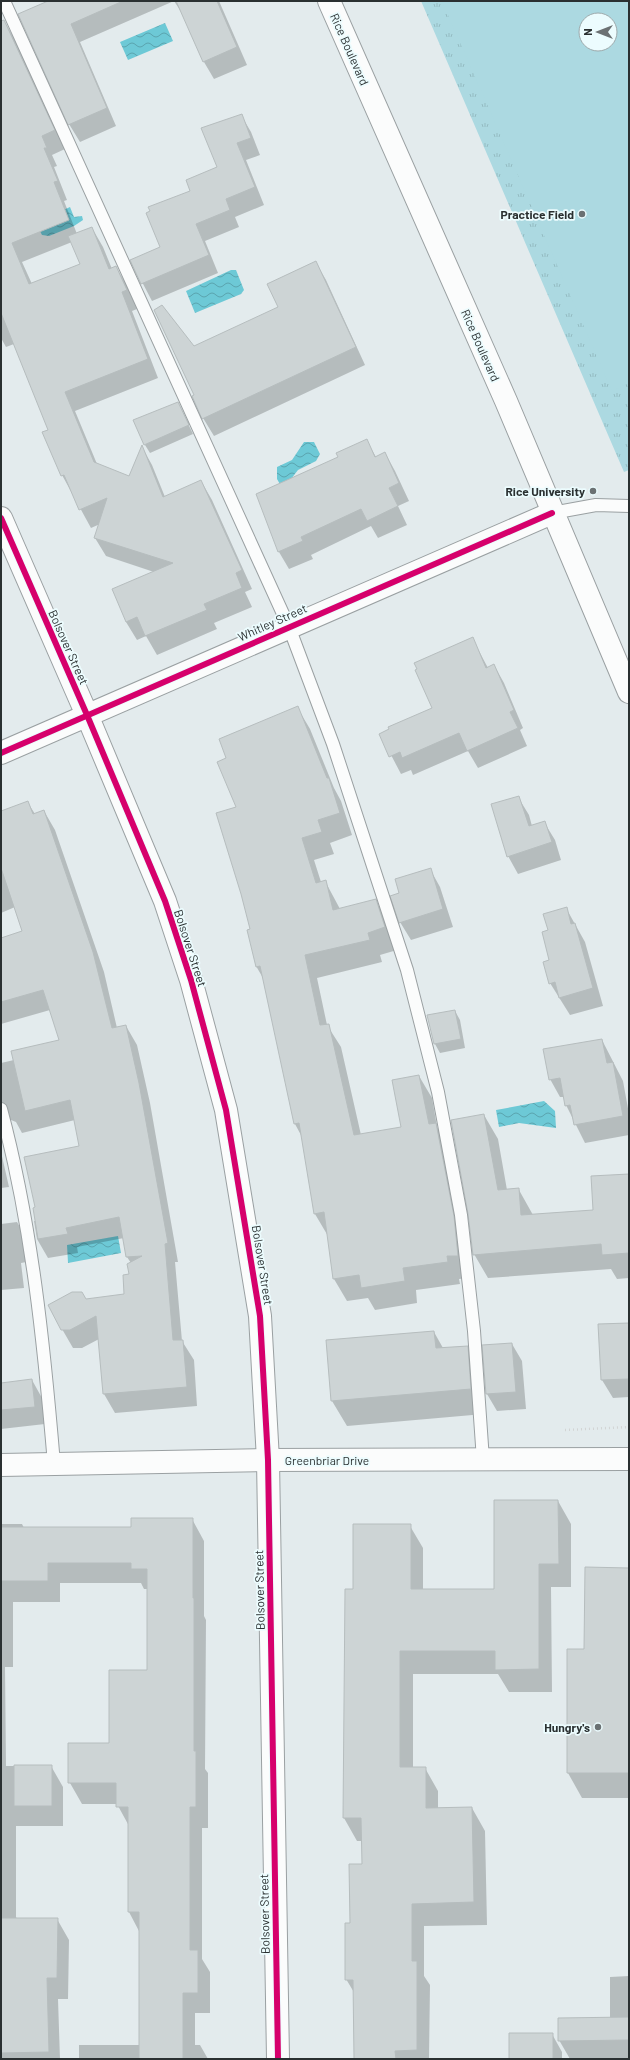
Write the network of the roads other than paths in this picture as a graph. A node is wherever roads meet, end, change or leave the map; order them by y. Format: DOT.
graph roads {
  1 [pos="4,1"];
  2 [pos="329,1"];
  3 [pos="629,506"];
  4 [pos="552,512"];
  5 [pos="1,518"];
  6 [pos="289,627"];
  7 [pos="629,692"];
  8 [pos="87,715"];
  9 [pos="1,753"];
  10 [pos="1,1109"];
  11 [pos="629,1459"];
  12 [pos="268,1460"];
  13 [pos="483,1460"];
  14 [pos="54,1464"];
  15 [pos="1,1465"];
  16 [pos="278,2059"];
  1 -- 6 [label="lane"];
  2 -- 4 [label="street, Rice Boulevard"];
  3 -- 4 [label="lane"];
  4 -- 6 [label="street, Whitley Street"];
  4 -- 7 [label="street, Rice Boulevard"];
  5 -- 8 [label="street, Bolsover Street"];
  6 -- 8 [label="street, Whitley Street"];
  6 -- 13 [label="lane"];
  8 -- 9 [label="street, Whitley Street"];
  8 -- 12 [label="street, Bolsover Street"];
  10 -- 14 [label="lane"];
  11 -- 13 [label="street, Greenbriar Drive"];
  12 -- 13 [label="street, Greenbriar Drive"];
  12 -- 14 [label="street, Greenbriar Drive"];
  12 -- 16 [label="street, Bolsover Street"];
  14 -- 15 [label="street, Greenbriar Drive"];
}
